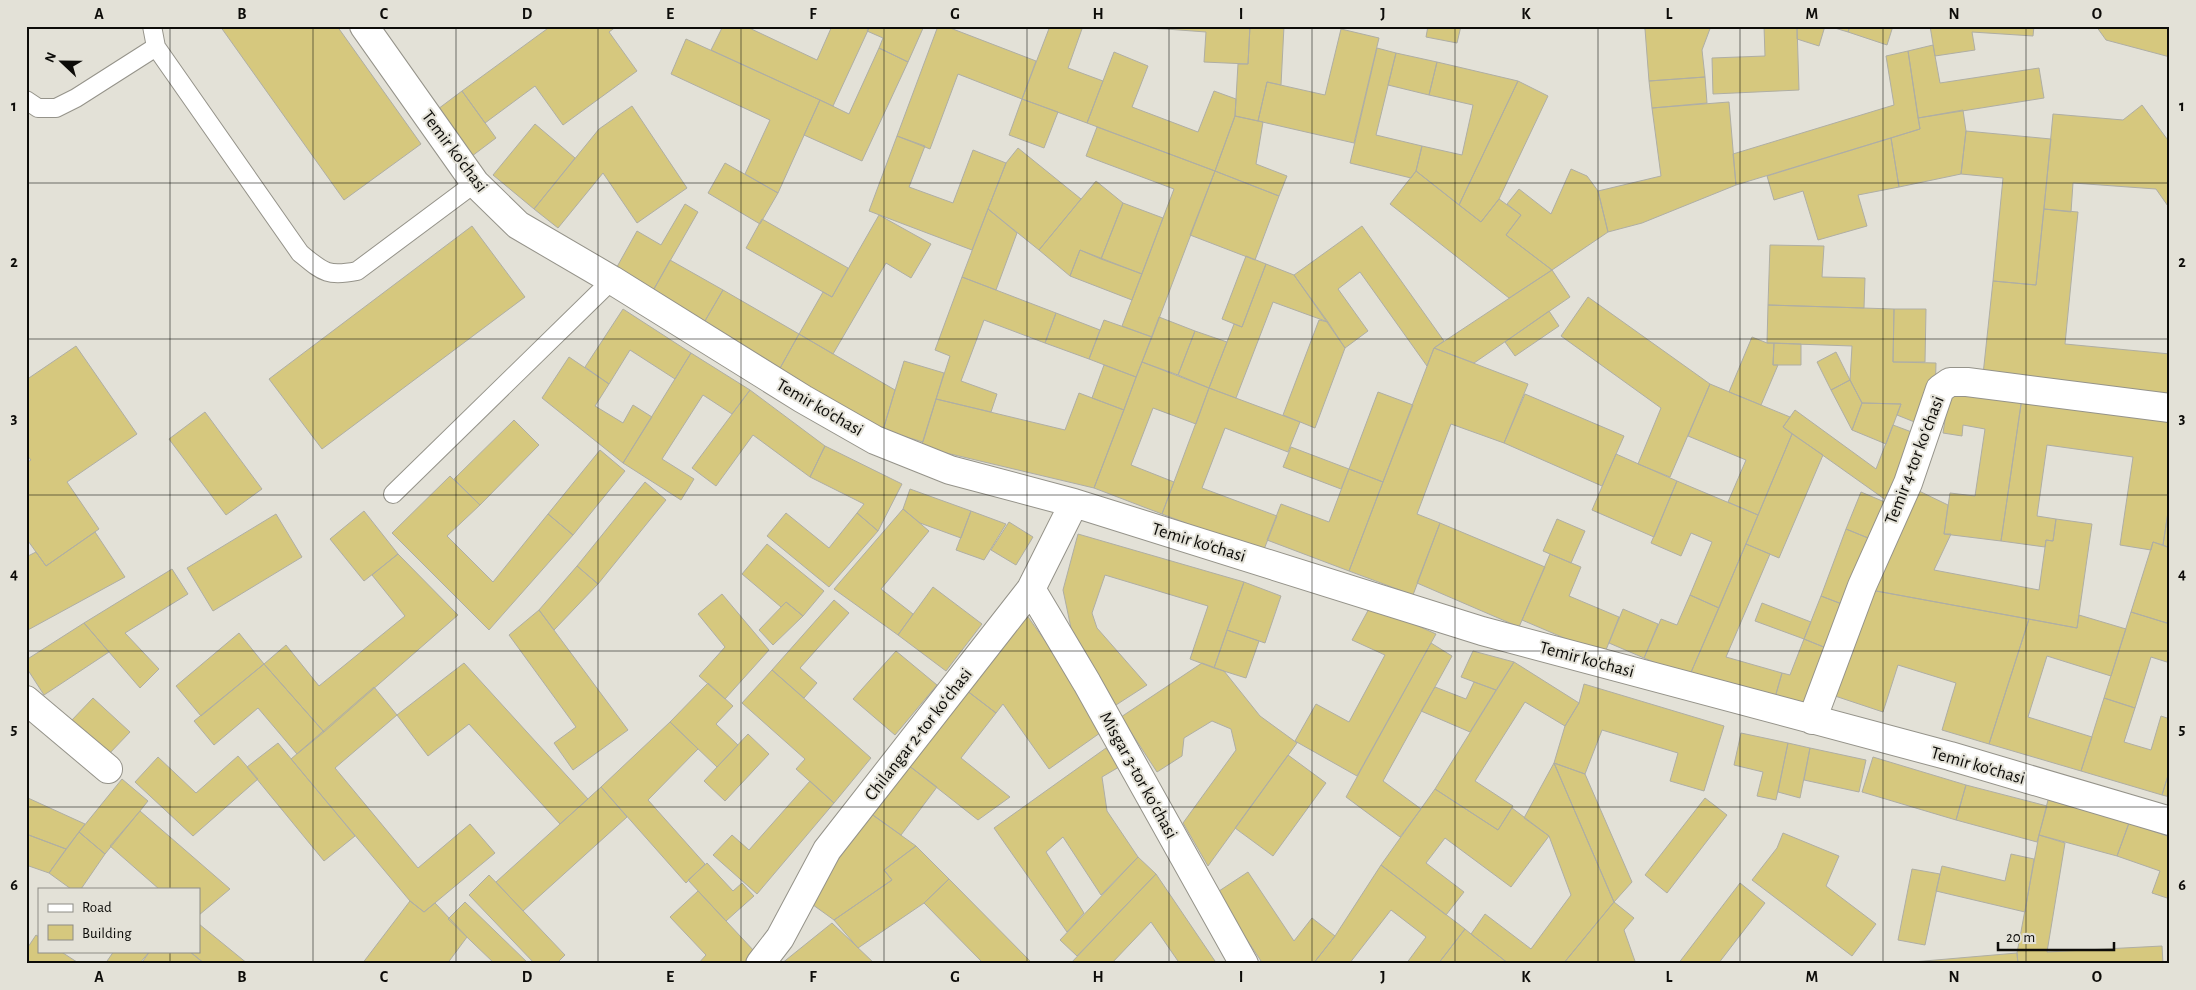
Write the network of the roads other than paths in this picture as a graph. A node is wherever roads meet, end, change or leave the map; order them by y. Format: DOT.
graph roads {
  1 [pos="152,26"];
  2 [pos="364,26"];
  3 [pos="156,47"];
  4 [pos="26,100"];
  5 [pos="475,183"];
  6 [pos="612,280"];
  7 [pos="2170,408"];
  8 [pos="393,494"];
  9 [pos="1074,503"];
  10 [pos="1031,589"];
  11 [pos="26,700"];
  12 [pos="1812,720"];
  13 [pos="108,770"];
  14 [pos="2170,821"];
  15 [pos="760,964"];
  16 [pos="1244,964"];
  1 -- 3 [label="lane"];
  2 -- 5 [label="street, Temir ko'chasi"];
  3 -- 4 [label="lane"];
  3 -- 5 [label="lane"];
  5 -- 6 [label="street, Temir ko'chasi"];
  6 -- 8 [label="lane"];
  6 -- 9 [label="street, Temir ko'chasi"];
  7 -- 12 [label="street, Temir 4-tor koʻchasi"];
  9 -- 10 [label="street, Chilangar 2-tor koʻchasi"];
  9 -- 12 [label="street, Temir ko'chasi"];
  10 -- 15 [label="street, Chilangar 2-tor koʻchasi"];
  10 -- 16 [label="street, Misgar 3-tor koʻchasi"];
  11 -- 13 [label="street"];
  12 -- 14 [label="street, Temir ko'chasi"];
}
